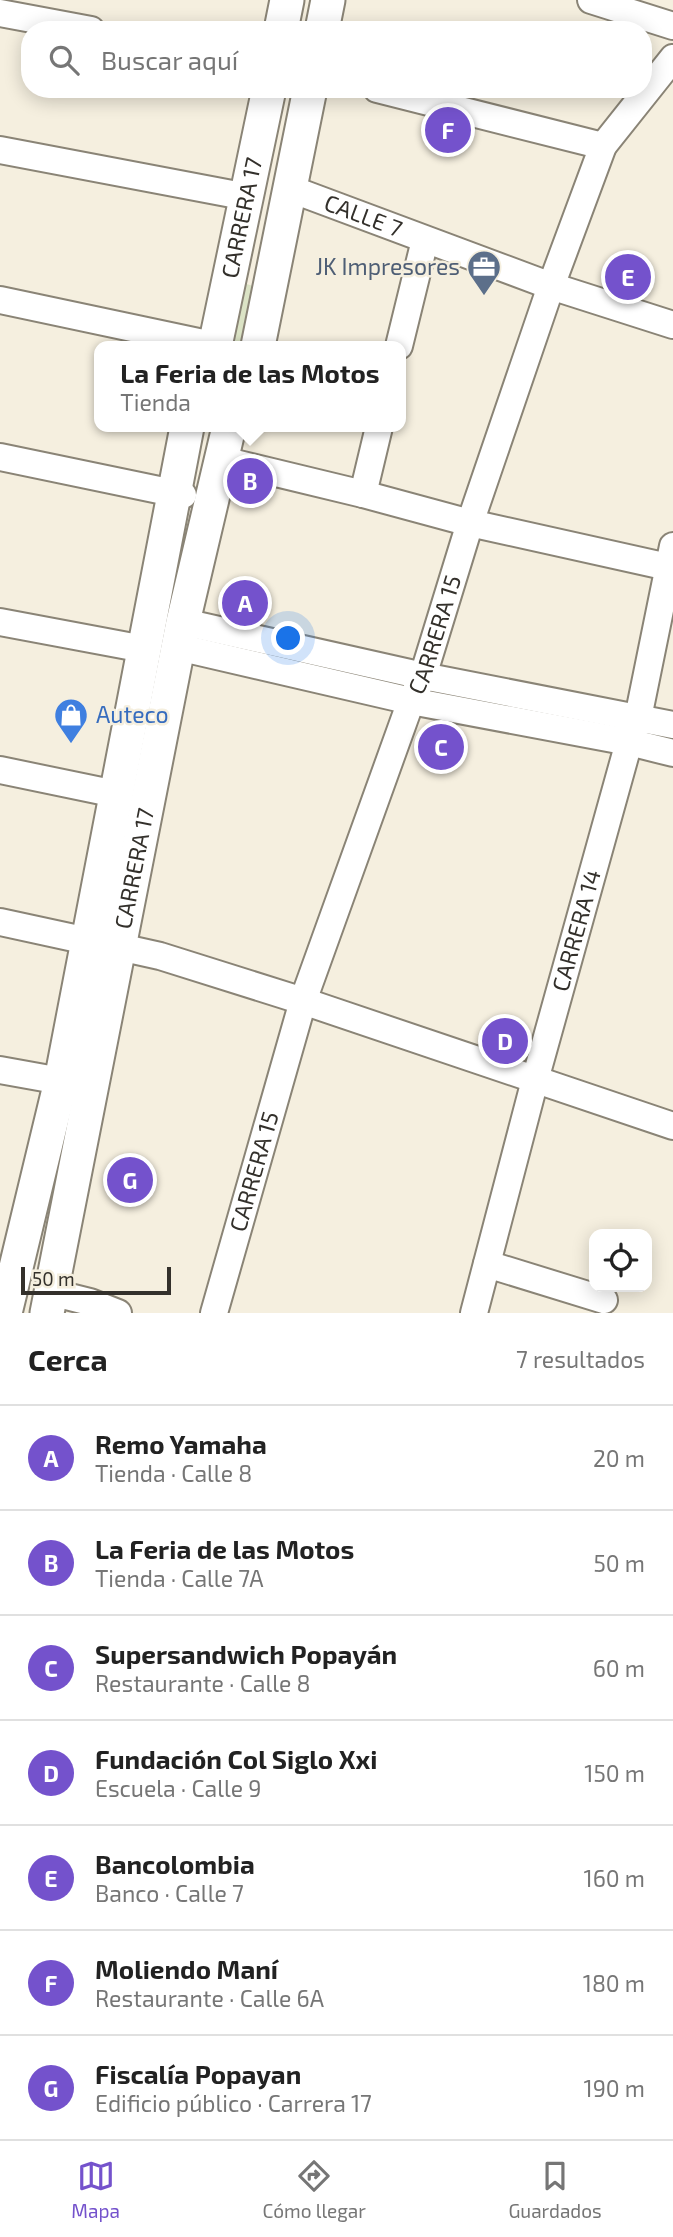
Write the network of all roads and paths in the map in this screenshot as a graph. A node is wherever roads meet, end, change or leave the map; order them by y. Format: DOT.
graph roads {
  1 [pos="268,0"];
  2 [pos="287,0"];
  3 [pos="314,0"];
  4 [pos="328,0"];
  5 [pos="591,0"];
  6 [pos="0,13"];
  7 [pos="43,21"];
  8 [pos="264,21"];
  9 [pos="283,21"];
  10 [pos="310,21"];
  11 [pos="324,21"];
  12 [pos="673,26"];
  13 [pos="673,58"];
  14 [pos="652,84"];
  15 [pos="249,98"];
  16 [pos="267,98"];
  17 [pos="294,98"];
  18 [pos="308,98"];
  19 [pos="413,98"];
  20 [pos="641,98"];
  21 [pos="603,146"];
  22 [pos="0,150"];
  23 [pos="291,189"];
  24 [pos="232,194"];
  25 [pos="425,240"];
  26 [pos="551,286"];
  27 [pos="0,300"];
  28 [pos="673,326"];
  29 [pos="189,341"];
  30 [pos="208,341"];
  31 [pos="208,341"];
  32 [pos="246,341"];
  33 [pos="259,341"];
  34 [pos="400,341"];
  35 [pos="186,432"];
  36 [pos="197,432"];
  37 [pos="229,432"];
  38 [pos="239,432"];
  39 [pos="378,432"];
  40 [pos="0,457"];
  41 [pos="228,461"];
  42 [pos="179,493"];
  43 [pos="363,494"];
  44 [pos="470,523"];
  45 [pos="671,561"];
  46 [pos="0,622"];
  47 [pos="188,637"];
  48 [pos="144,649"];
  49 [pos="423,676"];
  50 [pos="411,701"];
  51 [pos="638,718"];
  52 [pos="673,725"];
  53 [pos="629,742"];
  54 [pos="673,753"];
  55 [pos="0,770"];
  56 [pos="116,794"];
  57 [pos="0,922"];
  58 [pos="93,942"];
  59 [pos="133,950"];
  60 [pos="303,1001"];
  61 [pos="0,1070"];
  62 [pos="535,1080"];
  63 [pos="61,1081"];
  64 [pos="673,1126"];
  65 [pos="11,1246"];
  66 [pos="487,1264"];
  67 [pos="604,1300"];
  68 [pos="56,1307"];
  69 [pos="5,1313"];
  70 [pos="19,1313"];
  71 [pos="118,1313"];
  72 [pos="214,1313"];
  73 [pos="474,1313"];
  1 -- 8 [label="main road"];
  2 -- 9 [label="main road"];
  3 -- 10 [label="main road"];
  4 -- 11 [label="main road"];
  5 -- 12 [label="street"];
  6 -- 7 [label="street"];
  13 -- 14 [label="street, CARRERA 15"];
  15 -- 24 [label="main road"];
  16 -- 31 [label="main road, CARRERA 17"];
  17 -- 32 [label="main road, CARRERA 17"];
  18 -- 23 [label="main road, CARRERA 17"];
  19 -- 21 [label="street"];
  20 -- 21 [label="street, CARRERA 15"];
  21 -- 26 [label="street, CARRERA 15"];
  22 -- 24 [label="street"];
  23 -- 25 [label="street, CALLE 7"];
  23 -- 33 [label="main road, CARRERA 17"];
  24 -- 30 [label="main road"];
  25 -- 26 [label="street, CALLE 7"];
  25 -- 34 [label="street"];
  26 -- 28 [label="street, CALLE 7"];
  26 -- 44 [label="street, CARRERA 15"];
  27 -- 29 [label="street"];
  35 -- 42 [label="main road"];
  36 -- 42 [label="main road, CARRERA 17"];
  37 -- 41 [label="main road, CARRERA 17"];
  38 -- 41 [label="main road, CARRERA 17"];
  39 -- 43 [label="street"];
  40 -- 42 [label="street"];
  41 -- 43 [label="street"];
  41 -- 47 [label="main road, CARRERA 17"];
  42 -- 48 [label="main road"];
  42 -- 58 [label="main road, CARRERA 17"];
  43 -- 44 [label="street"];
  44 -- 45 [label="street"];
  44 -- 49 [label="street, CARRERA 15"];
  45 -- 51 [label="street, CARRERA 14"];
  46 -- 48 [label="street"];
  47 -- 49 [label="street"];
  47 -- 50 [label="street"];
  47 -- 59 [label="main road, CARRERA 17"];
  47 -- 68 [label="main road, CARRERA 17"];
  48 -- 56 [label="main road"];
  49 -- 50 [label="street, CARRERA 15"];
  49 -- 51 [label="street"];
  50 -- 53 [label="street"];
  50 -- 60 [label="street, CARRERA 15"];
  51 -- 52 [label="street"];
  51 -- 53 [label="street, CARRERA 14"];
  53 -- 54 [label="street"];
  53 -- 62 [label="street, CARRERA 14"];
  55 -- 56 [label="street"];
  56 -- 58 [label="main road"];
  57 -- 58 [label="street"];
  58 -- 63 [label="main road"];
  58 -- 70 [label="main road, CARRERA 17"];
  59 -- 60 [label="street"];
  59 -- 68 [label="main road, CARRERA 17"];
  60 -- 62 [label="street"];
  60 -- 72 [label="street, CARRERA 15"];
  61 -- 63 [label="street"];
  62 -- 64 [label="street"];
  62 -- 66 [label="street, CARRERA 14"];
  63 -- 65 [label="main road"];
  65 -- 69 [label="main road"];
  66 -- 67 [label="street"];
  66 -- 73 [label="street, CARRERA 14"];
  68 -- 71 [label="street"];
}
